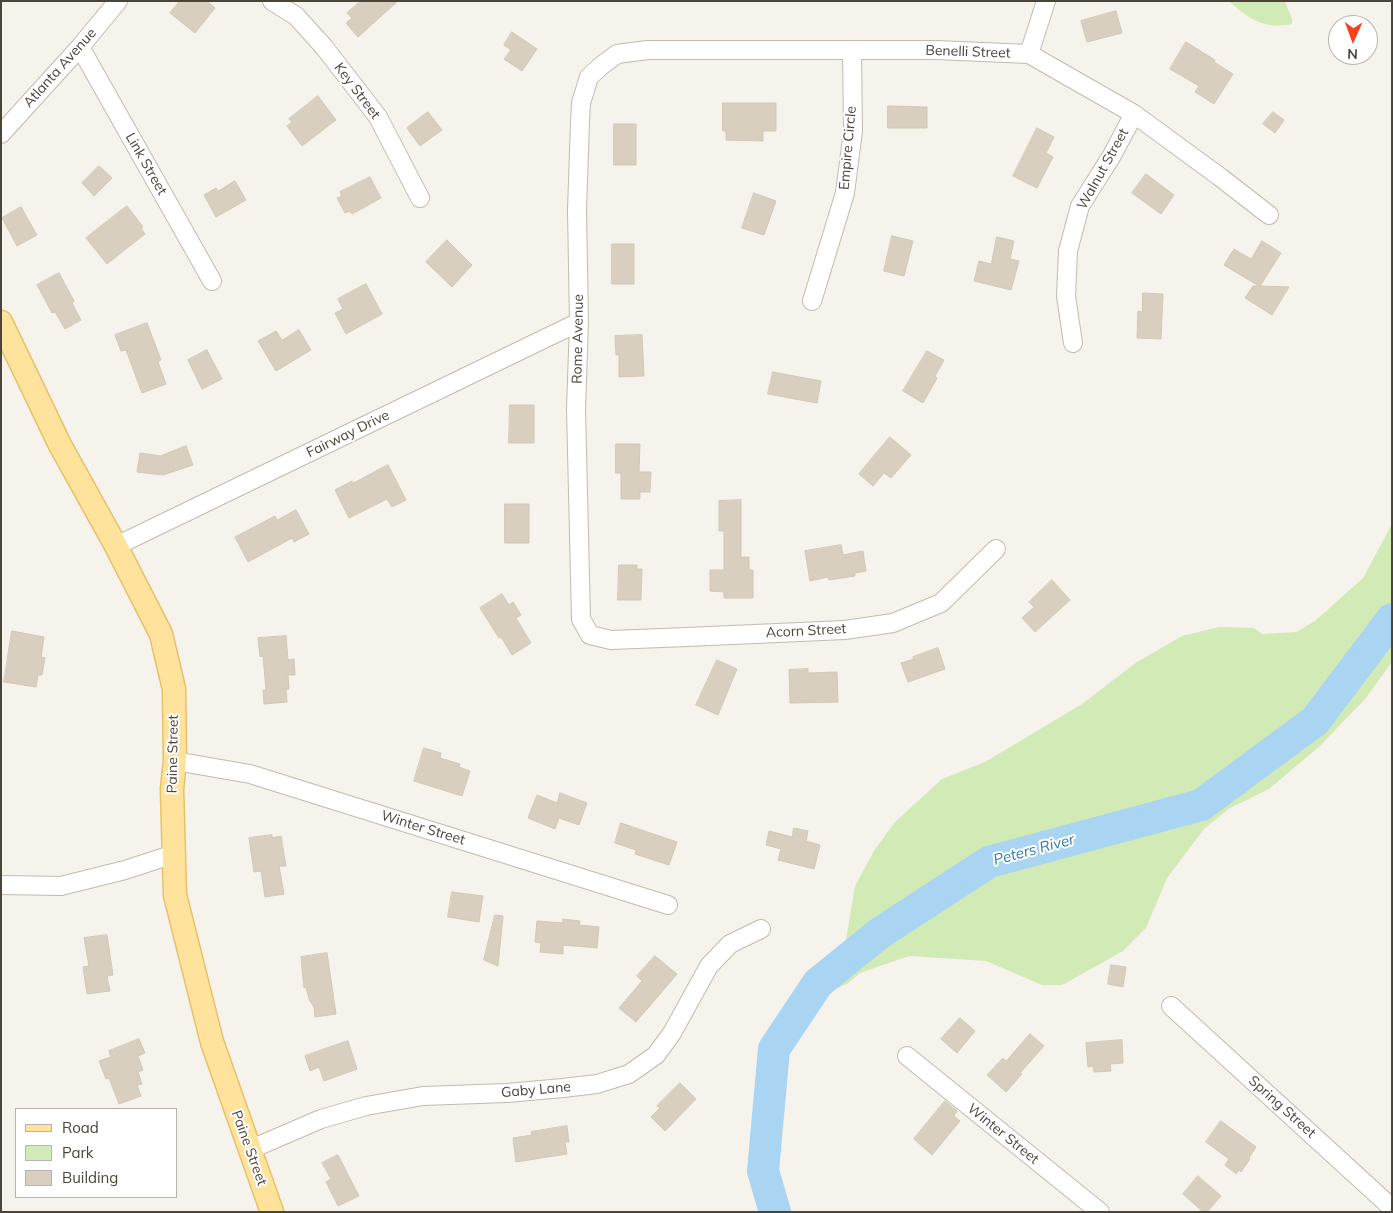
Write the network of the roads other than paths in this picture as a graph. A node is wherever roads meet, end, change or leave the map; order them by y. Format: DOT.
graph roads {
  1 [pos="118,1"];
  2 [pos="272,1"];
  3 [pos="1046,1"];
  4 [pos="80,47"];
  5 [pos="852,50"];
  6 [pos="617,54"];
  7 [pos="1029,54"];
  8 [pos="1134,114"];
  9 [pos="1,134"];
  10 [pos="420,198"];
  11 [pos="1269,215"];
  12 [pos="212,281"];
  13 [pos="812,301"];
  14 [pos="1,322"];
  15 [pos="579,322"];
  16 [pos="1074,343"];
  17 [pos="116,546"];
  18 [pos="996,549"];
  19 [pos="590,635"];
  20 [pos="175,761"];
  21 [pos="174,854"];
  22 [pos="1,885"];
  23 [pos="668,905"];
  24 [pos="760,929"];
  25 [pos="1171,1006"];
  26 [pos="907,1056"];
  27 [pos="249,1150"];
  28 [pos="1392,1208"];
  29 [pos="272,1212"];
  30 [pos="1100,1212"];
  1 -- 4 [label="street, Atlanta Avenue"];
  2 -- 10 [label="street, Key Street"];
  3 -- 7 [label="street"];
  4 -- 9 [label="street, Atlanta Avenue"];
  4 -- 12 [label="street, Link Street"];
  5 -- 6 [label="street, Benelli Street"];
  5 -- 7 [label="street, Benelli Street"];
  5 -- 13 [label="street, Empire Circle"];
  6 -- 15 [label="street, Rome Avenue"];
  7 -- 8 [label="street, Benelli Street"];
  8 -- 11 [label="street, Benelli Street"];
  8 -- 16 [label="street, Walnut Street"];
  14 -- 17 [label="main road, Paine Street"];
  15 -- 17 [label="street, Fairway Drive"];
  15 -- 19 [label="street, Rome Avenue"];
  17 -- 20 [label="main road, Paine Street"];
  18 -- 19 [label="street, Acorn Street"];
  20 -- 21 [label="main road, Paine Street"];
  20 -- 23 [label="street, Winter Street"];
  21 -- 22 [label="street"];
  21 -- 27 [label="main road, Paine Street"];
  24 -- 27 [label="street, Gaby Lane"];
  25 -- 28 [label="street, Spring Street"];
  26 -- 30 [label="street, Winter Street"];
  27 -- 29 [label="main road, Paine Street"];
}
